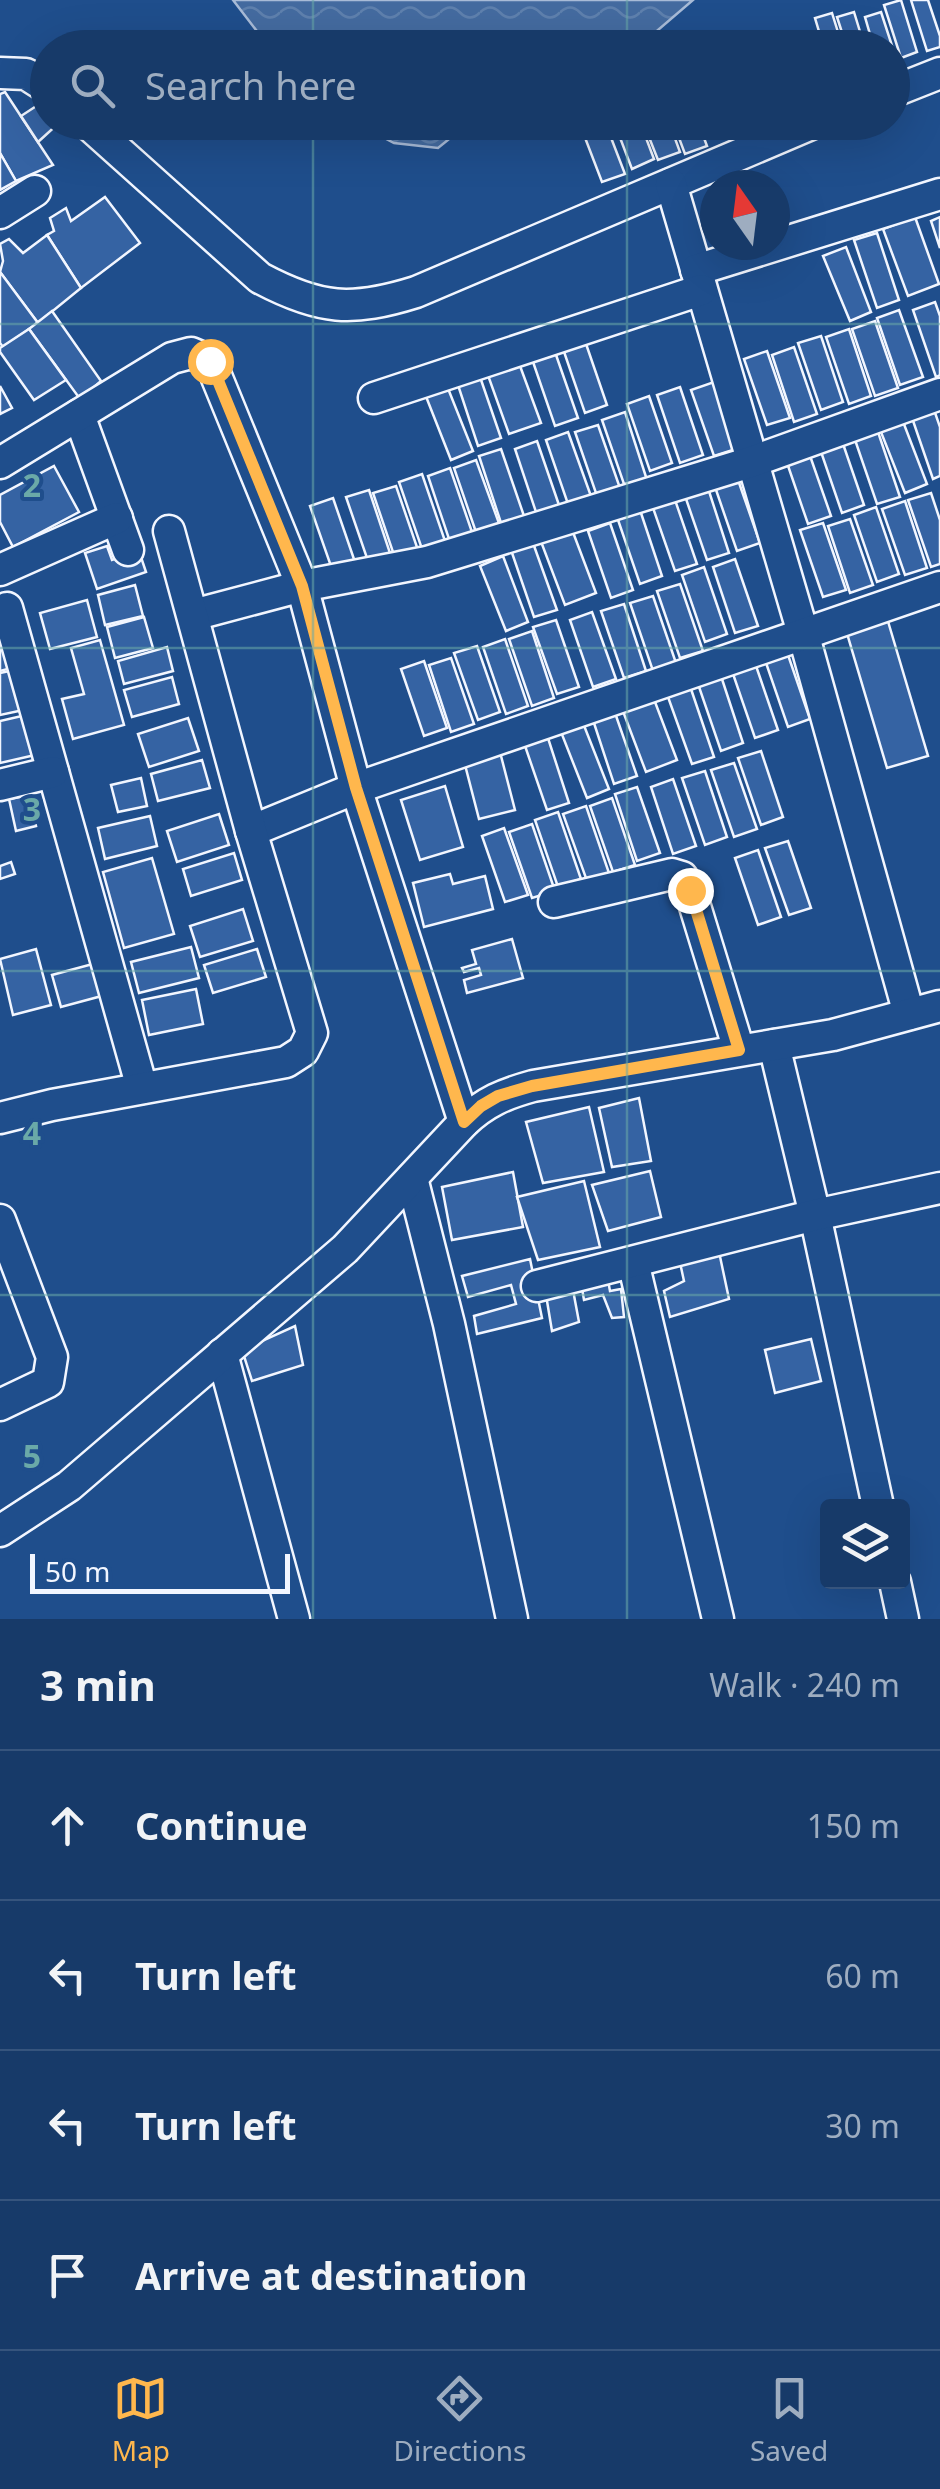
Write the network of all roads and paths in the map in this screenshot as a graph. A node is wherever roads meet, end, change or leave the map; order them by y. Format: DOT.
graph roads {
  1 [pos="2,70"];
  2 [pos="940,73"];
  3 [pos="30,77"];
  4 [pos="910,85"];
  5 [pos="106,140"];
  6 [pos="774,140"];
  7 [pos="671,184"];
  8 [pos="36,190"];
  9 [pos="940,194"];
  10 [pos="0,213"];
  11 [pos="698,280"];
  12 [pos="940,394"];
  13 [pos="374,398"];
  14 [pos="79,415"];
  15 [pos="751,462"];
  16 [pos="0,463"];
  17 [pos="116,518"];
  18 [pos="169,532"];
  19 [pos="128,550"];
  20 [pos="0,570"];
  21 [pos="302,586"];
  22 [pos="940,586"];
  23 [pos="7,608"];
  24 [pos="193,615"];
  25 [pos="802,632"];
  26 [pos="53,772"];
  27 [pos="0,785"];
  28 [pos="356,788"];
  29 [pos="250,831"];
  30 [pos="554,902"];
  31 [pos="940,1006"];
  32 [pos="909,1014"];
  33 [pos="774,1045"];
  34 [pos="739,1050"];
  35 [pos="142,1088"];
  36 [pos="0,1118"];
  37 [pos="464,1122"];
  38 [pos="412,1178"];
  39 [pos="940,1188"];
  40 [pos="815,1216"];
  41 [pos="0,1220"];
  42 [pos="633,1262"];
  43 [pos="537,1286"];
  44 [pos="222,1354"];
  45 [pos="0,1405"];
  46 [pos="876,1499"];
  47 [pos="0,1531"];
  48 [pos="897,1589"];
  49 [pos="294,1619"];
  50 [pos="512,1619"];
  51 [pos="718,1619"];
  52 [pos="904,1619"];
  1 -- 3 [label="street"];
  2 -- 4 [label="street"];
  5 -- 7 [label="street"];
  6 -- 7 [label="street"];
  7 -- 11 [label="street"];
  8 -- 10 [label="street"];
  9 -- 11 [label="street"];
  11 -- 13 [label="street"];
  11 -- 15 [label="street"];
  12 -- 15 [label="street"];
  14 -- 16 [label="street"];
  14 -- 17 [label="street"];
  14 -- 21 [label="street"];
  15 -- 21 [label="street"];
  15 -- 25 [label="street"];
  17 -- 19 [label="street"];
  17 -- 20 [label="street"];
  18 -- 24 [label="street"];
  21 -- 24 [label="street"];
  21 -- 28 [label="street"];
  22 -- 25 [label="street"];
  23 -- 26 [label="street"];
  24 -- 29 [label="street"];
  25 -- 28 [label="street"];
  25 -- 32 [label="street"];
  26 -- 27 [label="street"];
  26 -- 35 [label="street"];
  28 -- 29 [label="street"];
  28 -- 37 [label="street"];
  29 -- 35 [label="street"];
  30 -- 34 [label="street"];
  31 -- 32 [label="street"];
  32 -- 33 [label="street"];
  33 -- 34 [label="street"];
  33 -- 40 [label="street"];
  34 -- 37 [label="street"];
  35 -- 36 [label="street"];
  37 -- 38 [label="street"];
  38 -- 44 [label="street"];
  38 -- 50 [label="street"];
  39 -- 40 [label="street"];
  40 -- 42 [label="street"];
  40 -- 46 [label="street"];
  41 -- 45 [label="street"];
  42 -- 43 [label="street"];
  42 -- 51 [label="street"];
  44 -- 47 [label="street"];
  44 -- 49 [label="street"];
  48 -- 52 [label="street"];
}
